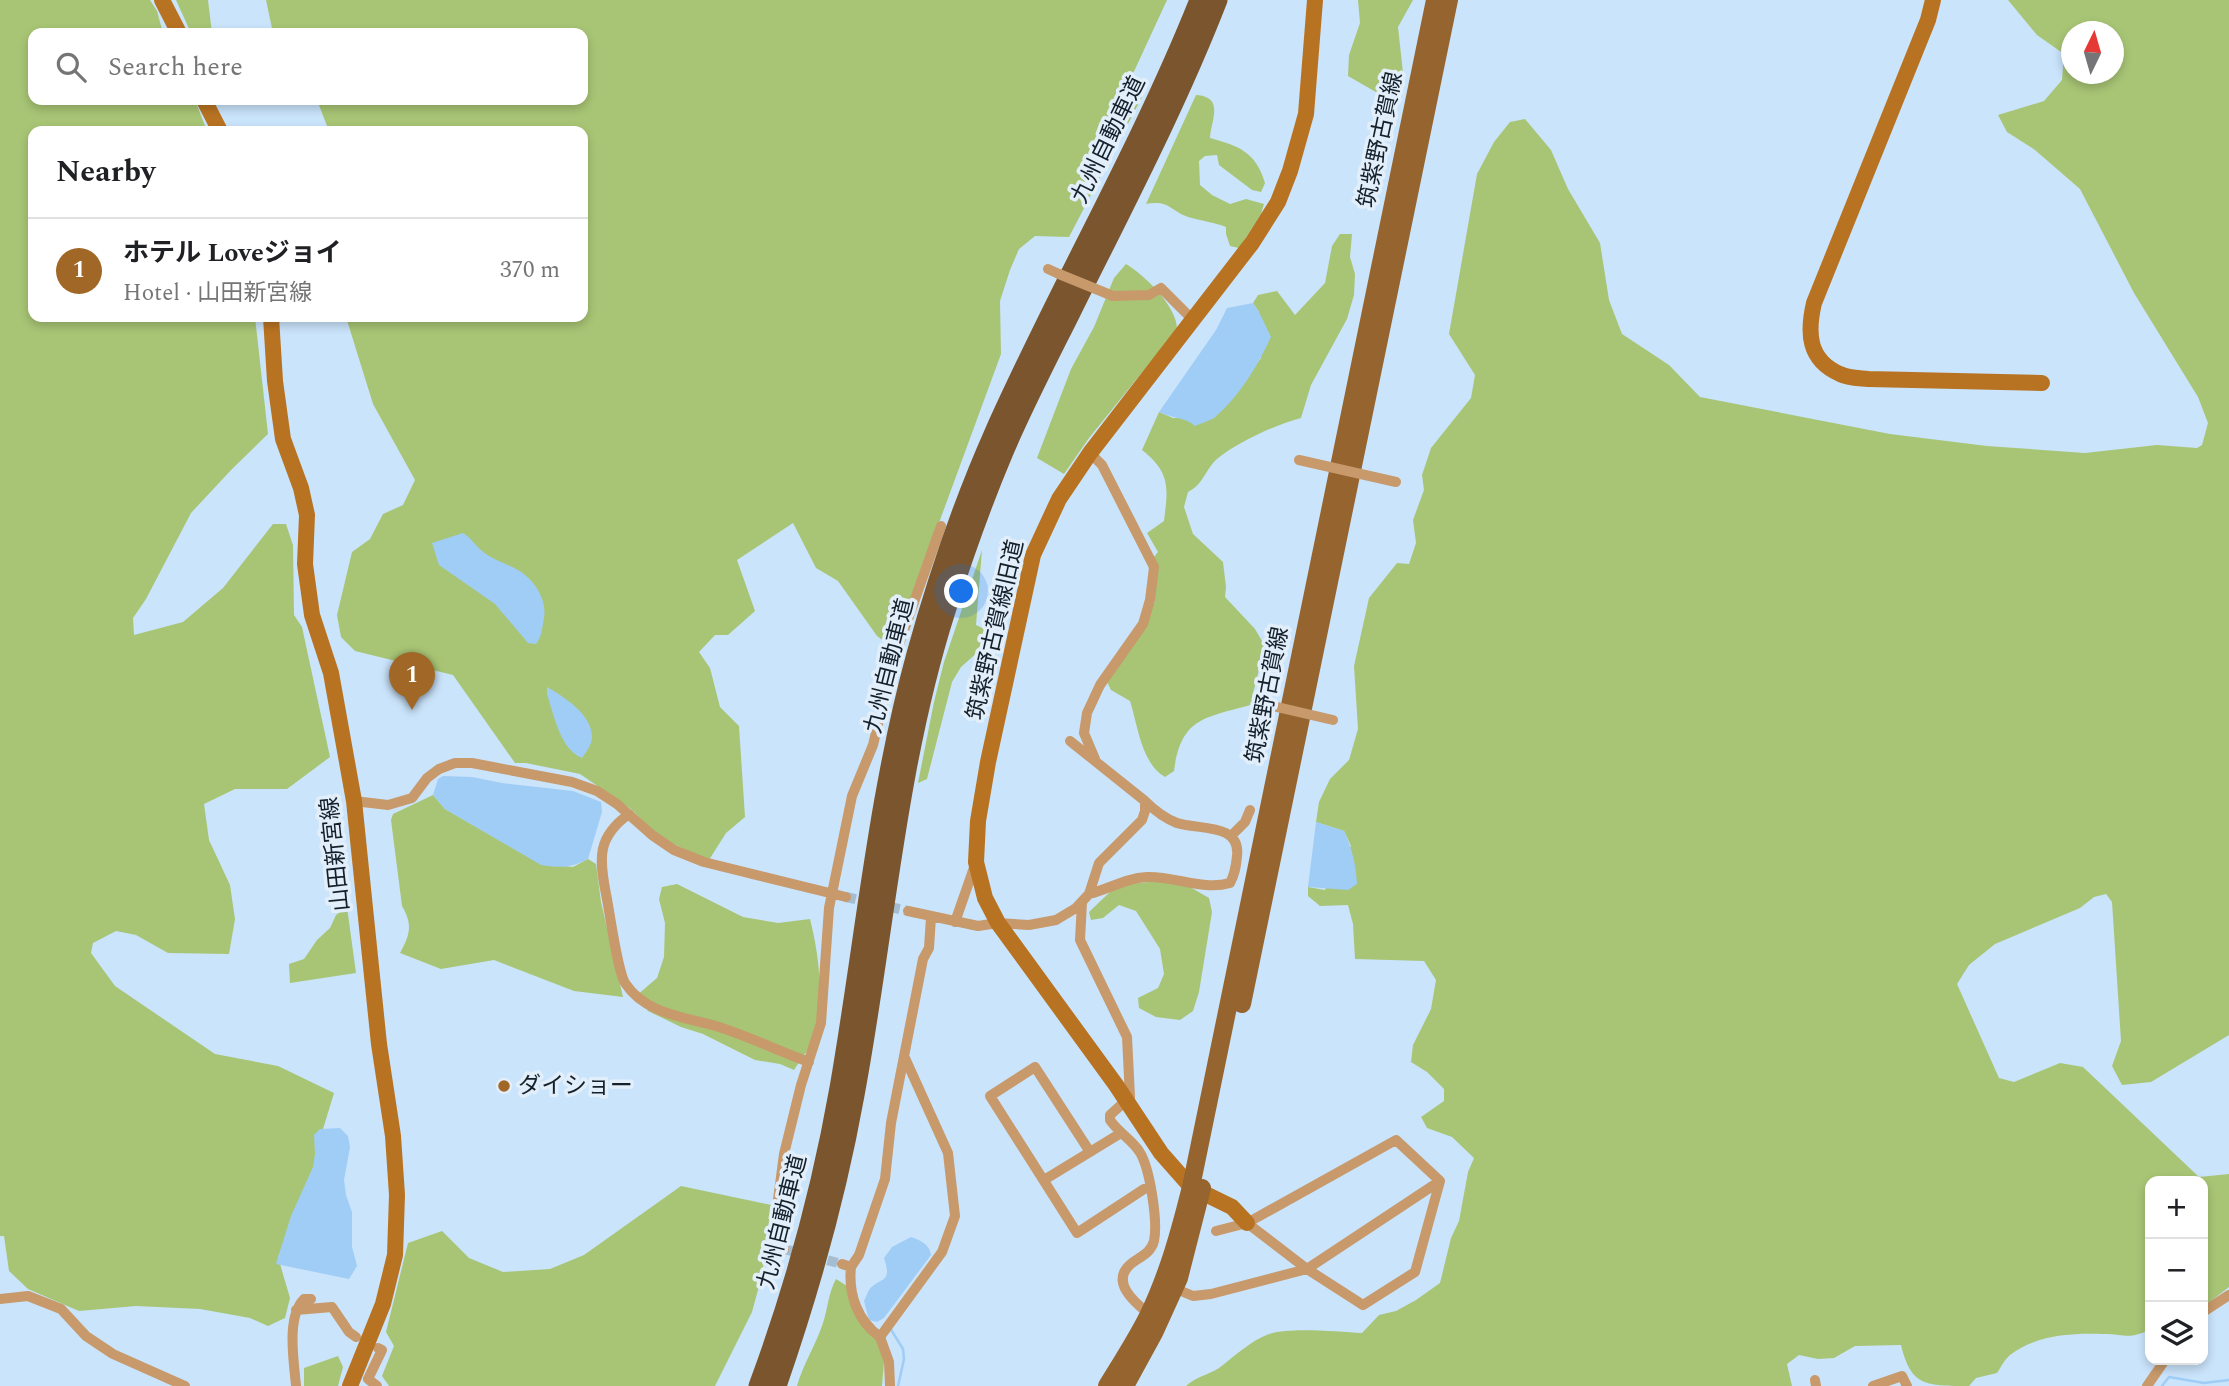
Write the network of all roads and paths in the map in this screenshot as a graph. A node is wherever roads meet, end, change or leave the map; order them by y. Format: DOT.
graph roads {
  1 [pos="162,0"];
  2 [pos="1199,0"];
  3 [pos="1217,0"];
  4 [pos="1315,0"];
  5 [pos="1435,0"];
  6 [pos="1449,0"];
  7 [pos="1933,0"];
  8 [pos="176,28"];
  9 [pos="207,105"];
  10 [pos="217,126"];
  11 [pos="1048,269"];
  12 [pos="1192,319"];
  13 [pos="271,322"];
  14 [pos="2042,383"];
  15 [pos="1090,453"];
  16 [pos="1298,460"];
  17 [pos="1396,482"];
  18 [pos="941,526"];
  19 [pos="1256,702"];
  20 [pos="1333,720"];
  21 [pos="1070,741"];
  22 [pos="1096,761"];
  23 [pos="354,801"];
  24 [pos="1144,801"];
  25 [pos="1250,810"];
  26 [pos="629,814"];
  27 [pos="1231,836"];
  28 [pos="976,862"];
  29 [pos="834,893"];
  30 [pos="846,897"];
  31 [pos="1085,898"];
  32 [pos="908,911"];
  33 [pos="931,917"];
  34 [pos="955,922"];
  35 [pos="998,923"];
  36 [pos="905,1058"];
  37 [pos="809,1062"];
  38 [pos="1127,1102"];
  39 [pos="1121,1133"];
  40 [pos="1090,1152"];
  41 [pos="1044,1180"];
  42 [pos="1440,1181"];
  43 [pos="1151,1187"];
  44 [pos="1196,1189"];
  45 [pos="1247,1223"];
  46 [pos="1216,1231"];
  47 [pos="784,1249"];
  48 [pos="1307,1269"];
  49 [pos="1174,1288"];
  50 [pos="2229,1295"];
  51 [pos="311,1299"];
  52 [pos="0,1300"];
  53 [pos="2208,1309"];
  54 [pos="296,1310"];
  55 [pos="1149,1314"];
  56 [pos="356,1337"];
  57 [pos="880,1337"];
  58 [pos="378,1348"];
  59 [pos="2162,1365"];
  60 [pos="186,1386"];
  61 [pos="296,1386"];
  62 [pos="350,1386"];
  63 [pos="377,1386"];
  64 [pos="758,1386"];
  65 [pos="777,1386"];
  66 [pos="890,1386"];
  67 [pos="1107,1386"];
  68 [pos="1125,1386"];
  69 [pos="1873,1386"];
  70 [pos="1907,1386"];
  71 [pos="2147,1386"];
  1 -- 8 [label="street"];
  2 -- 64 [label="highway, 九州自動車道"];
  3 -- 65 [label="highway, 九州自動車道"];
  4 -- 12 [label="street, 筑紫野古賀線旧道"];
  5 -- 44 [label="main road, 筑紫野古賀線"];
  6 -- 44 [label="main road, 筑紫野古賀線"];
  7 -- 14 [label="street"];
  9 -- 10 [label="street"];
  11 -- 12 [label="street, bridge"];
  12 -- 15 [label="street, 筑紫野古賀線旧道"];
  13 -- 23 [label="street, 山田新宮線"];
  15 -- 22 [label="street"];
  15 -- 28 [label="street, 筑紫野古賀線旧道"];
  16 -- 17 [label="street, bridge"];
  18 -- 29 [label="street"];
  19 -- 20 [label="street, bridge"];
  21 -- 22 [label="street"];
  22 -- 24 [label="street"];
  23 -- 26 [label="street"];
  23 -- 62 [label="street, 山田新宮線"];
  24 -- 27 [label="street"];
  24 -- 31 [label="street"];
  25 -- 27 [label="street"];
  26 -- 29 [label="street"];
  26 -- 37 [label="street"];
  27 -- 31 [label="street"];
  28 -- 34 [label="street"];
  28 -- 35 [label="street, 筑紫野古賀線旧道"];
  29 -- 30 [label="street"];
  29 -- 37 [label="street"];
  31 -- 35 [label="street"];
  31 -- 38 [label="street"];
  32 -- 33 [label="street"];
  33 -- 34 [label="street"];
  33 -- 36 [label="street"];
  34 -- 35 [label="street"];
  35 -- 38 [label="street, 筑紫野古賀線旧道"];
  36 -- 57 [label="street"];
  36 -- 57 [label="street"];
  37 -- 47 [label="street"];
  38 -- 39 [label="street"];
  38 -- 44 [label="street, 筑紫野古賀線旧道"];
  39 -- 40 [label="street"];
  39 -- 43 [label="street"];
  40 -- 41 [label="street"];
  40 -- 41 [label="street"];
  41 -- 43 [label="street"];
  42 -- 45 [label="street"];
  42 -- 48 [label="street"];
  42 -- 48 [label="street"];
  43 -- 55 [label="street"];
  44 -- 45 [label="street, 筑紫野古賀線旧道"];
  44 -- 49 [label="main road, 筑紫野古賀線"];
  44 -- 55 [label="main road, 筑紫野古賀線"];
  45 -- 46 [label="street"];
  45 -- 48 [label="street"];
  48 -- 49 [label="street"];
  49 -- 68 [label="main road, 筑紫野古賀線"];
  50 -- 53 [label="street"];
  51 -- 54 [label="street"];
  52 -- 60 [label="street"];
  54 -- 56 [label="street"];
  54 -- 61 [label="street"];
  55 -- 67 [label="main road, 筑紫野古賀線"];
  57 -- 66 [label="street"];
  58 -- 63 [label="street"];
  59 -- 71 [label="street"];
  69 -- 70 [label="street"];
}
